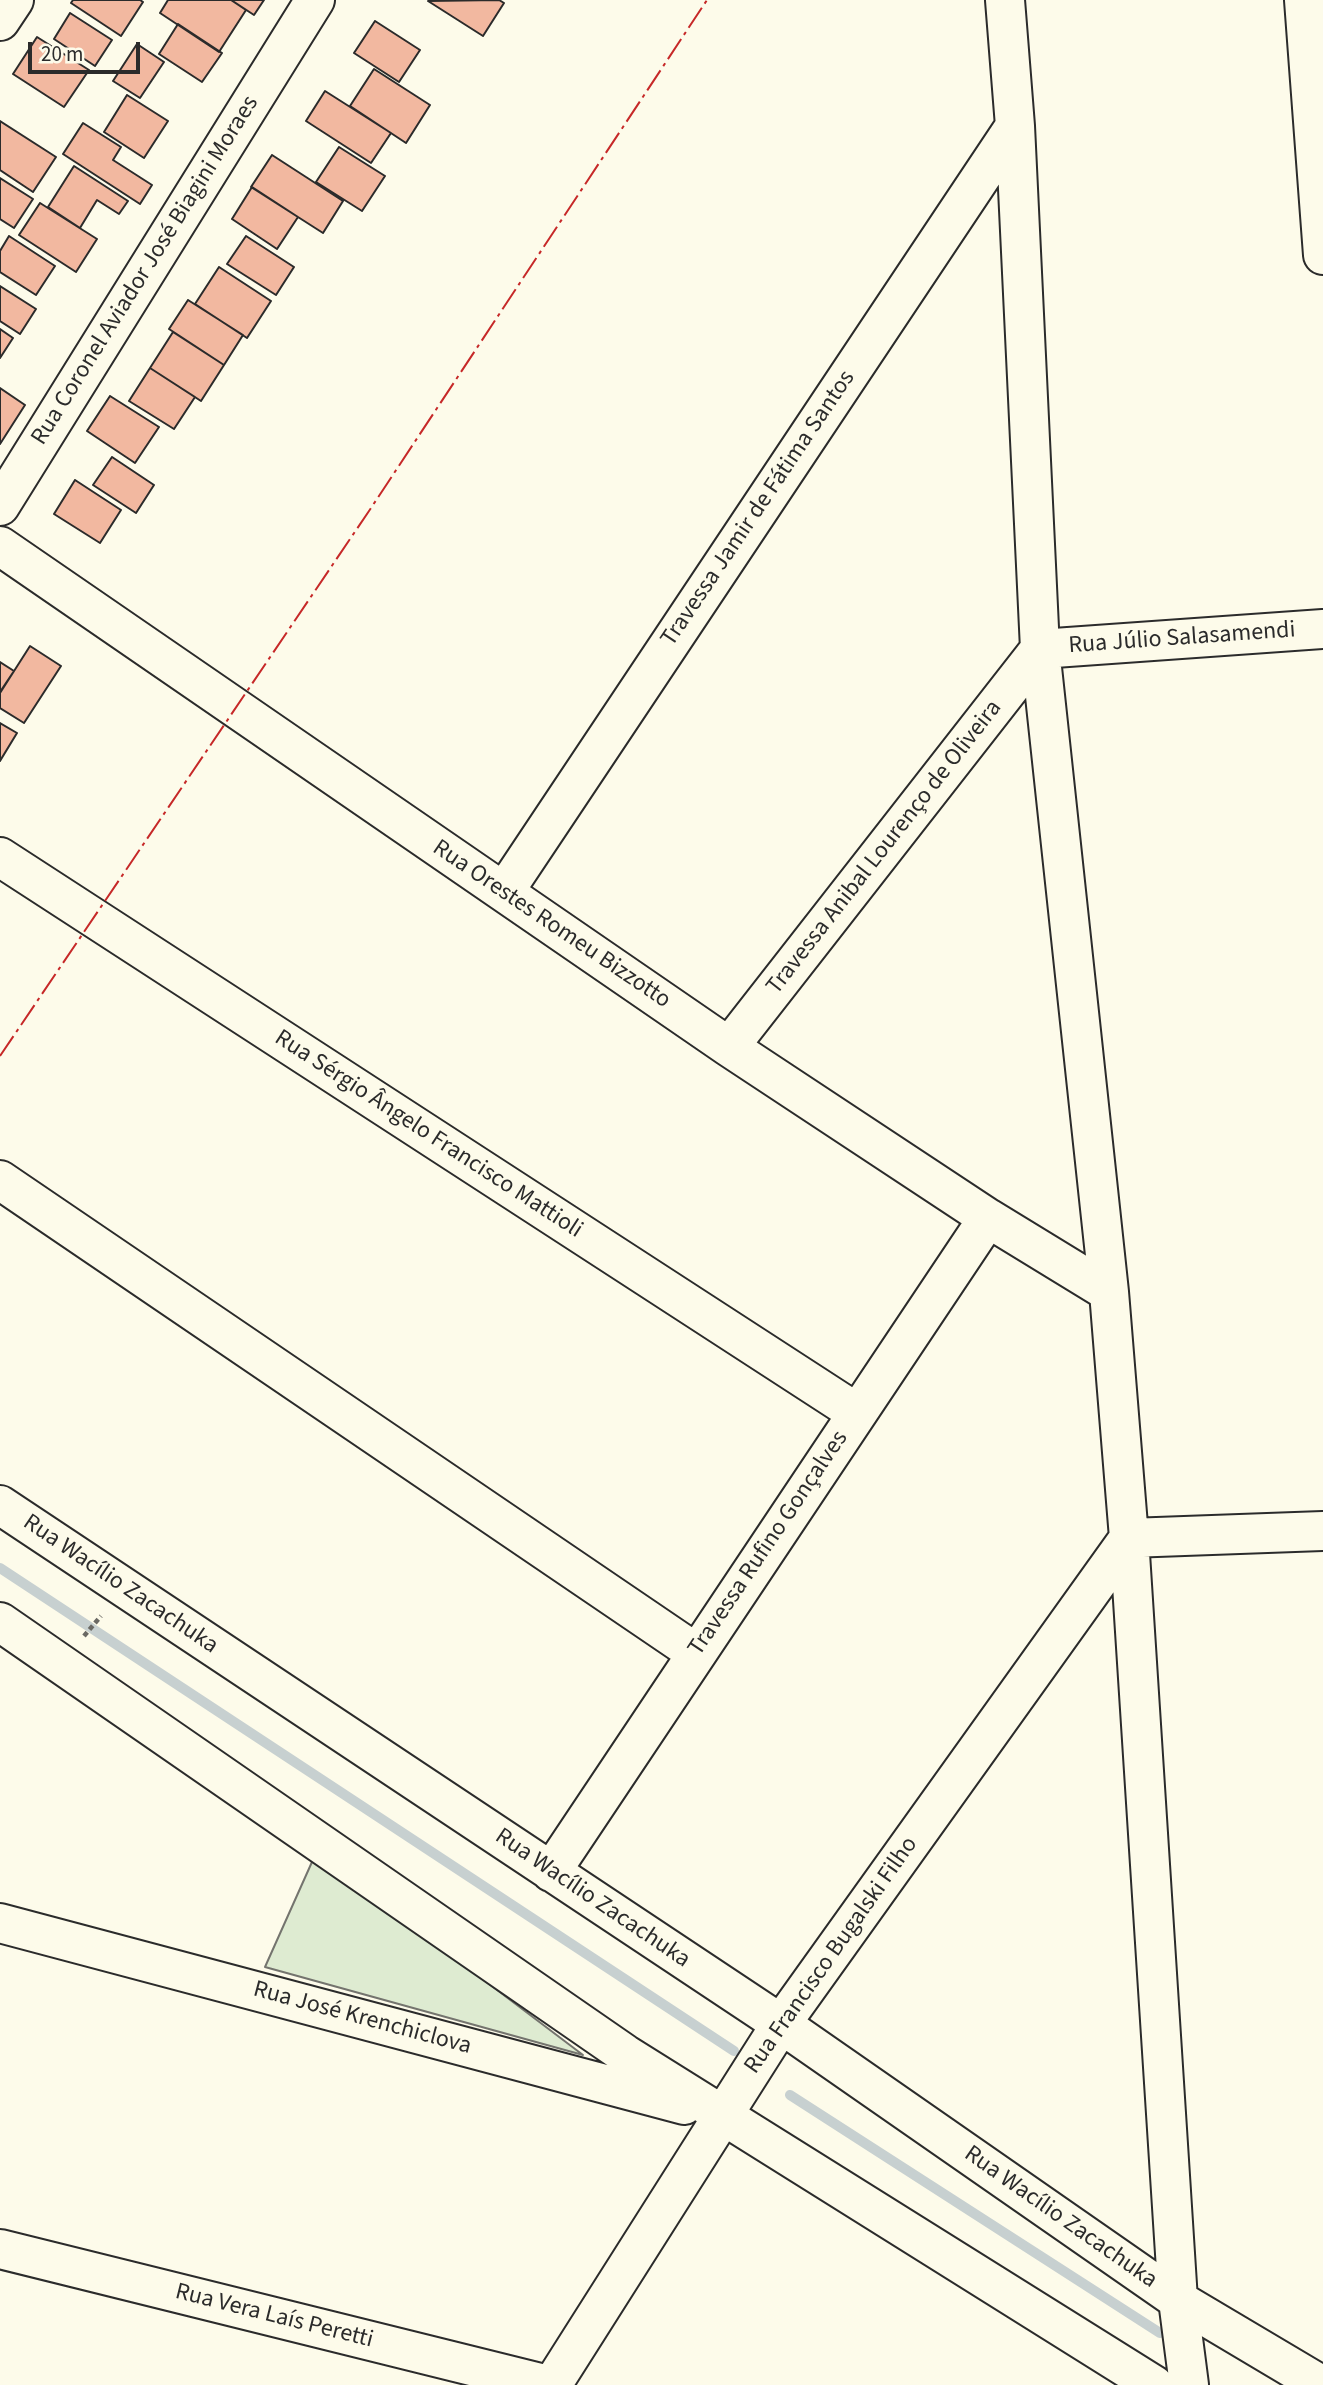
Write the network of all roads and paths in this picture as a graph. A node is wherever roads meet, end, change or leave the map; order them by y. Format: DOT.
graph roads {
  1 [pos="14,0"];
  2 [pos="315,0"];
  3 [pos="1005,0"];
  4 [pos="1304,0"];
  5 [pos="0,21"];
  6 [pos="1015,126"];
  7 [pos="1323,255"];
  8 [pos="0,506"];
  9 [pos="0,546"];
  10 [pos="1323,629"];
  11 [pos="1040,649"];
  12 [pos="0,857"];
  13 [pos="503,892"];
  14 [pos="729,1047"];
  15 [pos="0,1180"];
  16 [pos="988,1218"];
  17 [pos="1109,1292"];
  18 [pos="857,1413"];
  19 [pos="0,1505"];
  20 [pos="1323,1531"];
  21 [pos="1129,1538"];
  22 [pos="124,1587"];
  23 [pos="0,1622"];
  24 [pos="696,1653"];
  25 [pos="62,1664"];
  26 [pos="551,1872"];
  27 [pos="0,1923"];
  28 [pos="781,2024"];
  29 [pos="724,2115"];
  30 [pos="0,2249"];
  31 [pos="1178,2300"];
  32 [pos="550,2385"];
  33 [pos="1154,2385"];
  34 [pos="1189,2385"];
  35 [pos="1321,2385"];
  1 -- 5 [label="street"];
  2 -- 8 [label="street, Rua Coronel Aviador José Biagini Moraes"];
  3 -- 6 [label="street"];
  4 -- 7 [label="street"];
  6 -- 11 [label="street"];
  6 -- 13 [label="street, Travessa Jamir de Fátima Santos"];
  9 -- 13 [label="street, Rua Orestes Romeu Bizzotto"];
  10 -- 11 [label="street, Rua Júlio Salasamendi"];
  11 -- 14 [label="street, Travessa Anibal Lourenço de Oliveira"];
  11 -- 17 [label="street"];
  12 -- 18 [label="street, Rua Sérgio Ângelo Francisco Mattioli"];
  13 -- 14 [label="street, Rua Orestes Romeu Bizzotto"];
  14 -- 16 [label="street, Rua Orestes Romeu Bizzotto"];
  15 -- 24 [label="street"];
  16 -- 17 [label="street, Rua Orestes Romeu Bizzotto"];
  16 -- 18 [label="street, Travessa Rufino Gonçalves"];
  17 -- 21 [label="street"];
  18 -- 24 [label="street, Travessa Rufino Gonçalves"];
  19 -- 22 [label="street, Rua Wacílio Zacachuka"];
  20 -- 21 [label="street"];
  21 -- 28 [label="street, Rua Francisco Bugalski Filho"];
  21 -- 31 [label="street"];
  22 -- 25 [label="path"];
  22 -- 26 [label="street, Rua Wacílio Zacachuka"];
  23 -- 25 [label="street"];
  24 -- 26 [label="street, Travessa Rufino Gonçalves"];
  25 -- 29 [label="street"];
  26 -- 28 [label="street, Rua Wacílio Zacachuka"];
  27 -- 29 [label="street, Rua José Krenchiclova"];
  28 -- 29 [label="street, Rua Francisco Bugalski Filho"];
  28 -- 31 [label="street, Rua Wacílio Zacachuka"];
  29 -- 32 [label="street, Rua Francisco Bugalski Filho"];
  29 -- 33 [label="street"];
  30 -- 32 [label="street, Rua Vera Laís Peretti"];
  31 -- 34 [label="street"];
  31 -- 35 [label="street, Rua Wacílio Zacachuka"];
}
